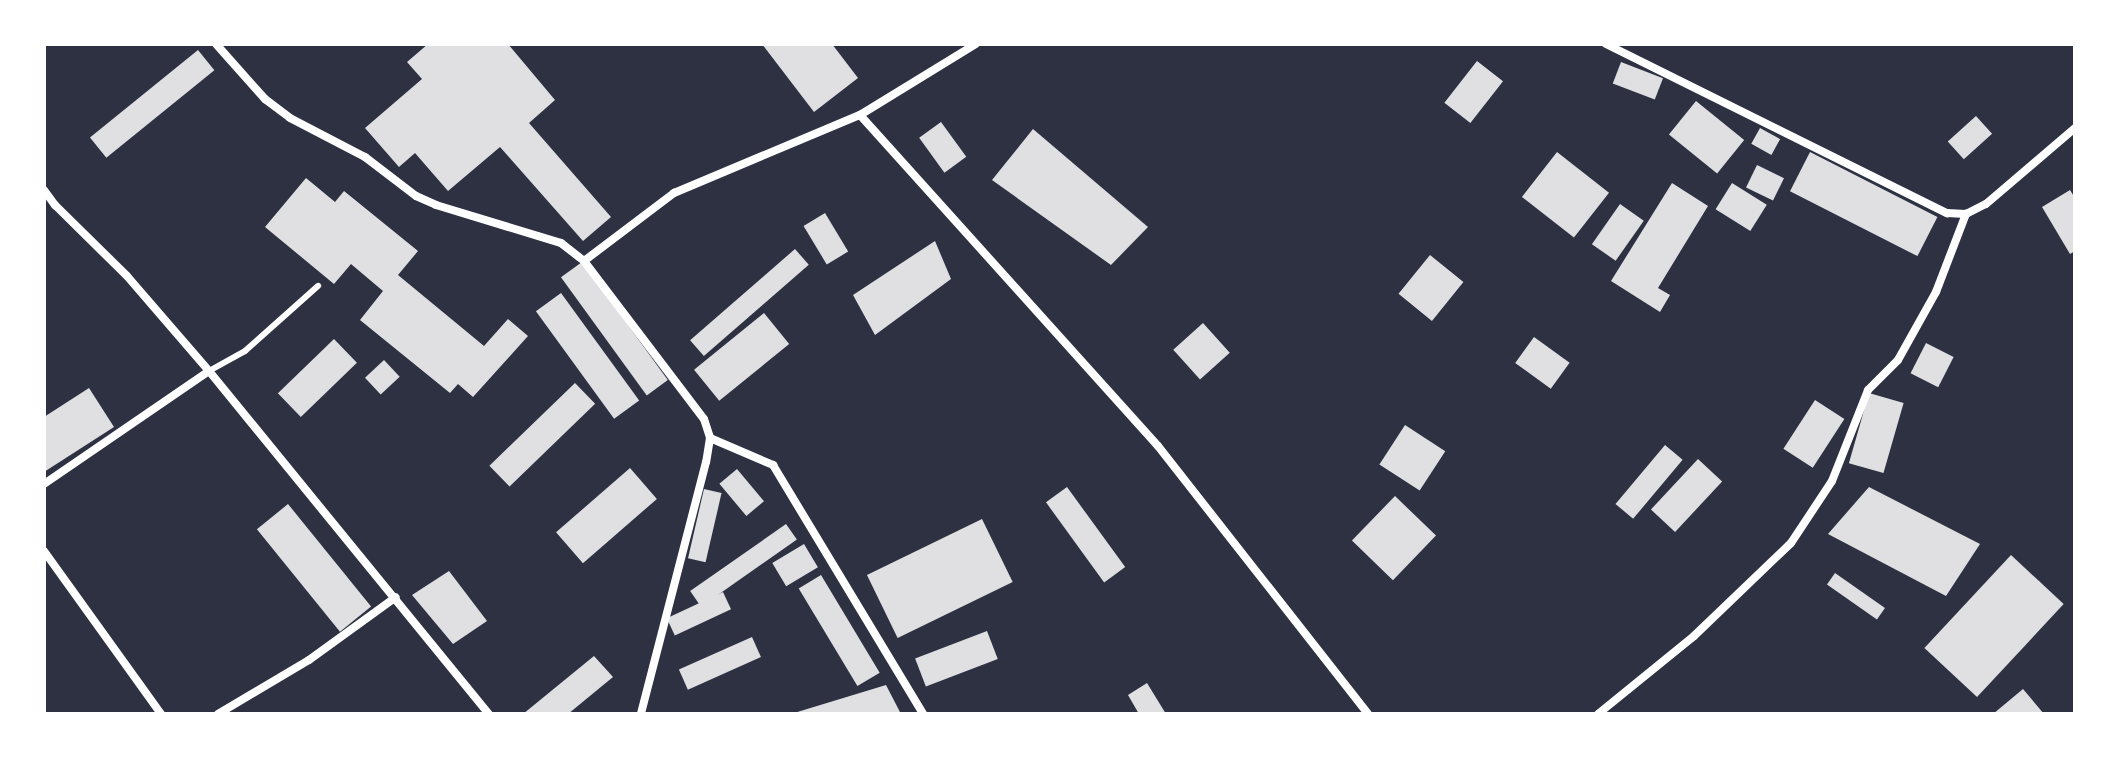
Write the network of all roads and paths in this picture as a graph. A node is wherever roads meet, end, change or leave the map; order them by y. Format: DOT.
graph roads {
  1 [pos="216,44"];
  2 [pos="976,44"];
  3 [pos="1606,44"];
  4 [pos="860,115"];
  5 [pos="2075,128"];
  6 [pos="44,190"];
  7 [pos="1966,214"];
  8 [pos="584,261"];
  9 [pos="318,286"];
  10 [pos="209,371"];
  11 [pos="710,438"];
  12 [pos="44,484"];
  13 [pos="44,551"];
  14 [pos="396,597"];
  15 [pos="161,714"];
  16 [pos="218,714"];
  17 [pos="489,714"];
  18 [pos="641,714"];
  19 [pos="923,714"];
  20 [pos="1368,714"];
  21 [pos="1598,714"];
  1 -- 8 [label="street"];
  2 -- 4 [label="street"];
  3 -- 7 [label="street"];
  4 -- 8 [label="street"];
  4 -- 20 [label="street"];
  5 -- 7 [label="street"];
  6 -- 10 [label="street"];
  7 -- 21 [label="street"];
  8 -- 11 [label="street"];
  9 -- 10 [label="lane"];
  10 -- 12 [label="street"];
  10 -- 14 [label="street"];
  11 -- 18 [label="street"];
  11 -- 19 [label="street"];
  13 -- 15 [label="street"];
  14 -- 16 [label="street"];
  14 -- 17 [label="street"];
}
